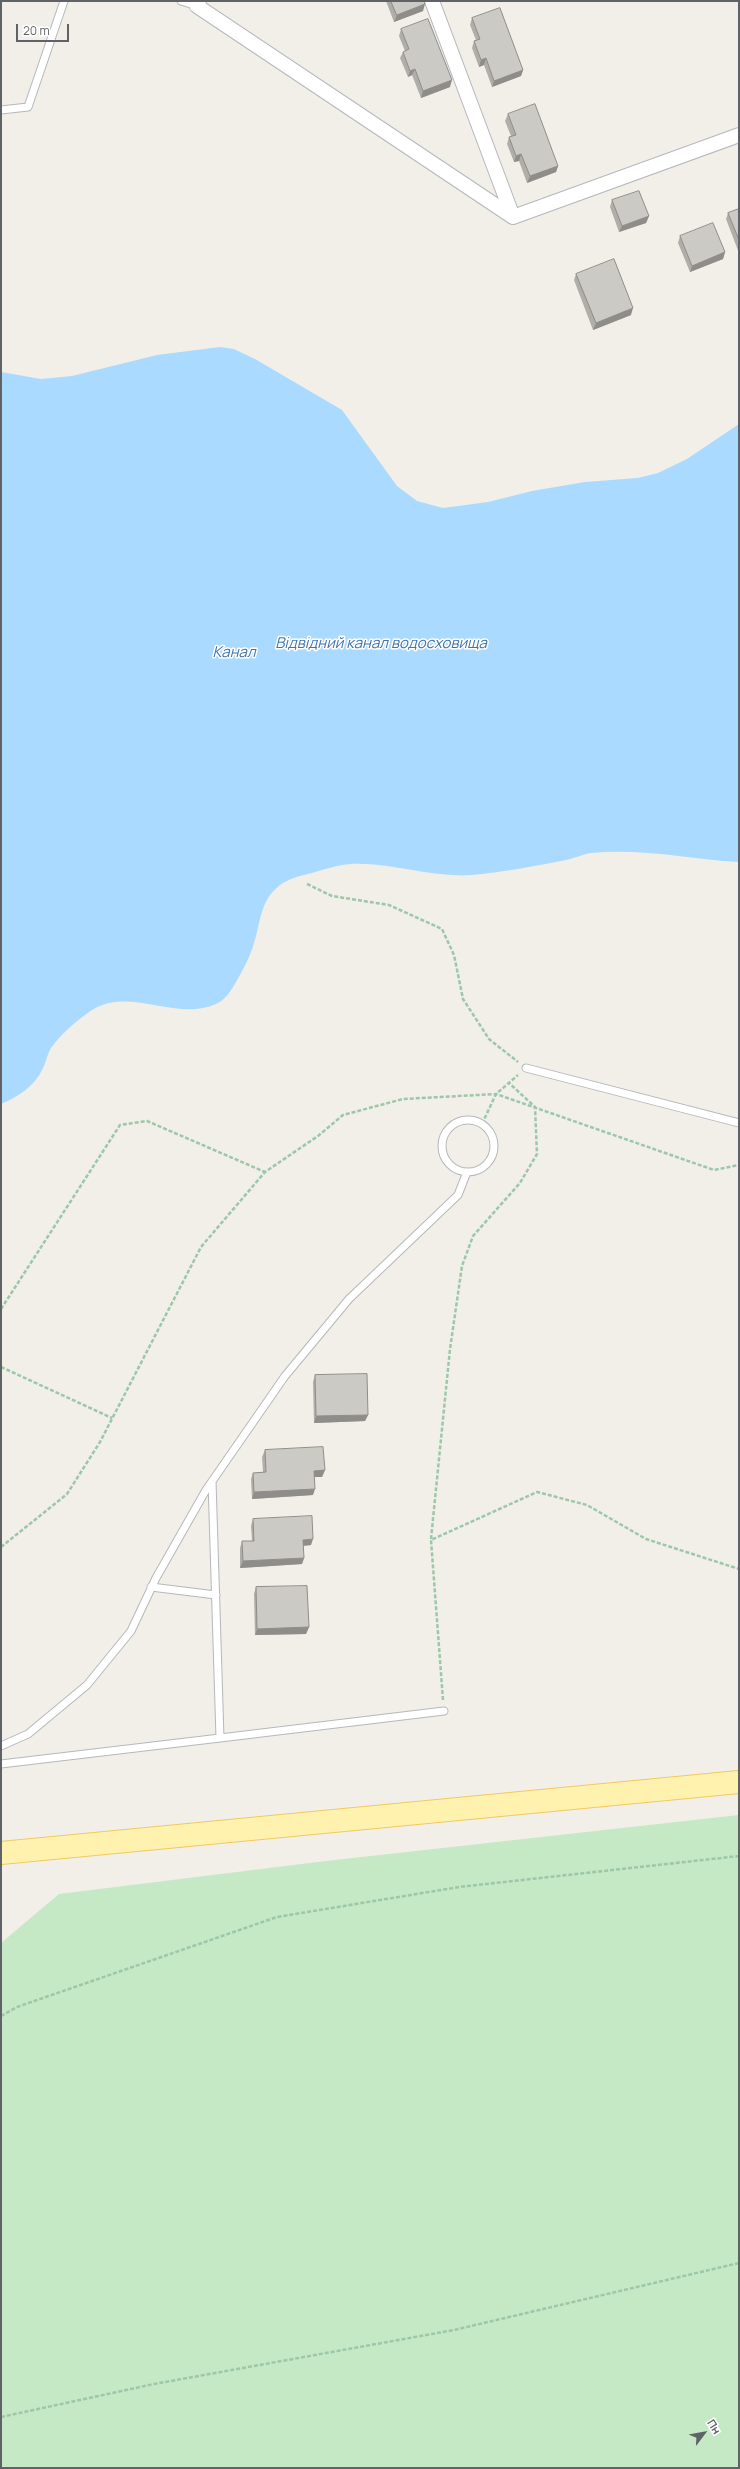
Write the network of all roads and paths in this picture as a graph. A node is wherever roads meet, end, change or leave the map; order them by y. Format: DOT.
graph roads {
  1 [pos="64,1"];
  2 [pos="181,1"];
  3 [pos="432,1"];
  4 [pos="198,4"];
  5 [pos="1,110"];
  6 [pos="739,135"];
  7 [pos="513,217"];
  8 [pos="307,884"];
  9 [pos="526,1068"];
  10 [pos="509,1083"];
  11 [pos="496,1094"];
  12 [pos="535,1107"];
  13 [pos="739,1123"];
  14 [pos="482,1124"];
  15 [pos="739,1165"];
  16 [pos="265,1172"];
  17 [pos="467,1172"];
  18 [pos="1,1308"];
  19 [pos="1,1367"];
  20 [pos="112,1418"];
  21 [pos="212,1481"];
  22 [pos="431,1540"];
  23 [pos="1,1547"];
  24 [pos="739,1570"];
  25 [pos="151,1587"];
  26 [pos="216,1595"];
  27 [pos="444,1712"];
  28 [pos="220,1738"];
  29 [pos="1,1746"];
  30 [pos="1,1764"];
  31 [pos="739,1782"];
  32 [pos="1,1853"];
  33 [pos="739,1856"];
  34 [pos="1,2016"];
  35 [pos="739,2264"];
  36 [pos="1,2417"];
  1 -- 5 [label="lane"];
  2 -- 4 [label="lane"];
  3 -- 7 [label="street"];
  4 -- 7 [label="street"];
  6 -- 7 [label="street"];
  8 -- 9 [label="path"];
  9 -- 10 [label="path"];
  9 -- 13 [label="lane"];
  10 -- 11 [label="path"];
  10 -- 12 [label="path"];
  11 -- 12 [label="path"];
  11 -- 14 [label="path"];
  11 -- 16 [label="path"];
  12 -- 15 [label="path"];
  12 -- 22 [label="path"];
  14 -- 17 [label="lane"];
  14 -- 17 [label="lane"];
  16 -- 18 [label="path"];
  16 -- 20 [label="path"];
  17 -- 21 [label="lane"];
  19 -- 20 [label="path"];
  20 -- 23 [label="path"];
  21 -- 25 [label="lane"];
  21 -- 26 [label="lane"];
  22 -- 24 [label="path"];
  22 -- 27 [label="path"];
  25 -- 26 [label="lane"];
  25 -- 29 [label="lane"];
  26 -- 28 [label="lane"];
  27 -- 28 [label="lane"];
  28 -- 30 [label="lane"];
  31 -- 32 [label="main road"];
  33 -- 34 [label="path"];
  35 -- 36 [label="path"];
}
